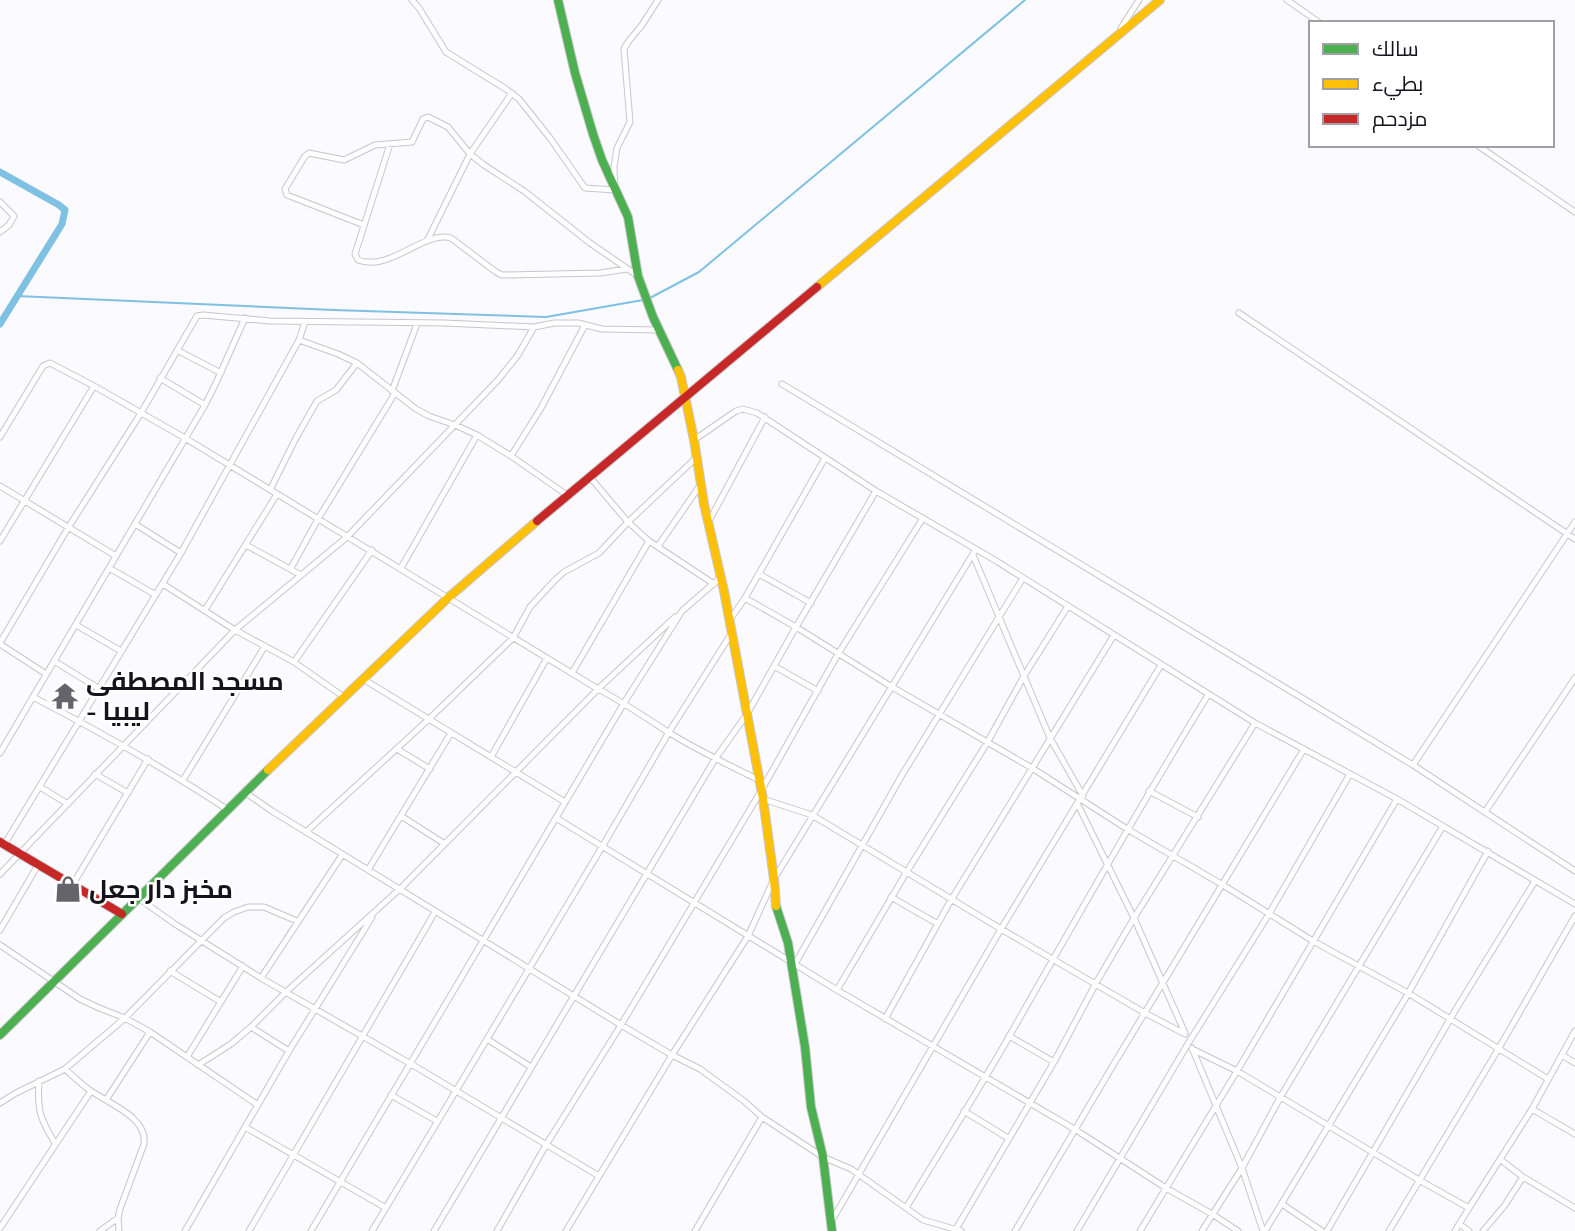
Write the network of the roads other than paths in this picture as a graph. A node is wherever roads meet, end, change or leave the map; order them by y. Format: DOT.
graph roads {
  1 [pos="412,0"];
  2 [pos="558,0"];
  3 [pos="658,0"];
  4 [pos="1139,0"];
  5 [pos="1160,0"];
  6 [pos="1287,0"];
  7 [pos="1317,21"];
  8 [pos="1116,37"];
  9 [pos="512,93"];
  10 [pos="390,144"];
  11 [pos="1479,147"];
  12 [pos="470,154"];
  13 [pos="615,190"];
  14 [pos="0,202"];
  15 [pos="1575,212"];
  16 [pos="364,225"];
  17 [pos="0,232"];
  18 [pos="427,241"];
  19 [pos="627,268"];
  20 [pos="638,276"];
  21 [pos="1239,313"];
  22 [pos="245,318"];
  23 [pos="305,322"];
  24 [pos="417,324"];
  25 [pos="585,325"];
  26 [pos="534,327"];
  27 [pos="658,330"];
  28 [pos="299,340"];
  29 [pos="177,349"];
  30 [pos="357,363"];
  31 [pos="221,373"];
  32 [pos="160,378"];
  33 [pos="782,384"];
  34 [pos="94,386"];
  35 [pos="393,392"];
  36 [pos="684,397"];
  37 [pos="205,405"];
  38 [pos="141,413"];
  39 [pos="765,417"];
  40 [pos="455,425"];
  41 [pos="477,435"];
  42 [pos="0,437"];
  43 [pos="185,438"];
  44 [pos="694,440"];
  45 [pos="511,456"];
  46 [pos="697,457"];
  47 [pos="825,458"];
  48 [pos="229,466"];
  49 [pos="589,476"];
  50 [pos="701,484"];
  51 [pos="0,486"];
  52 [pos="270,490"];
  53 [pos="876,491"];
  54 [pos="277,495"];
  55 [pos="567,495"];
  56 [pos="24,500"];
  57 [pos="923,518"];
  58 [pos="318,519"];
  59 [pos="628,522"];
  60 [pos="708,523"];
  61 [pos="1575,523"];
  62 [pos="135,524"];
  63 [pos="68,528"];
  64 [pos="1568,534"];
  65 [pos="347,537"];
  66 [pos="1575,539"];
  67 [pos="0,541"];
  68 [pos="649,541"];
  69 [pos="246,545"];
  70 [pos="657,547"];
  71 [pos="372,551"];
  72 [pos="974,552"];
  73 [pos="181,553"];
  74 [pos="116,556"];
  75 [pos="109,568"];
  76 [pos="291,568"];
  77 [pos="401,568"];
  78 [pos="759,574"];
  79 [pos="301,575"];
  80 [pos="1023,578"];
  81 [pos="717,581"];
  82 [pos="163,584"];
  83 [pos="156,596"];
  84 [pos="449,597"];
  85 [pos="745,598"];
  86 [pos="811,603"];
  87 [pos="1068,606"];
  88 [pos="205,610"];
  89 [pos="682,611"];
  90 [pos="999,617"];
  91 [pos="729,622"];
  92 [pos="76,625"];
  93 [pos="796,627"];
  94 [pos="235,630"];
  95 [pos="731,634"];
  96 [pos="1114,635"];
  97 [pos="513,638"];
  98 [pos="0,644"];
  99 [pos="265,646"];
  100 [pos="121,651"];
  101 [pos="838,654"];
  102 [pos="547,658"];
  103 [pos="54,661"];
  104 [pos="294,662"];
  105 [pos="1161,665"];
  106 [pos="774,666"];
  107 [pos="572,673"];
  108 [pos="46,674"];
  109 [pos="1024,676"];
  110 [pos="1575,678"];
  111 [pos="363,679"];
  112 [pos="892,687"];
  113 [pos="99,688"];
  114 [pos="598,690"];
  115 [pos="818,691"];
  116 [pos="1208,695"];
  117 [pos="33,697"];
  118 [pos="344,697"];
  119 [pos="624,703"];
  120 [pos="939,714"];
  121 [pos="747,715"];
  122 [pos="429,719"];
  123 [pos="79,721"];
  124 [pos="1255,723"];
  125 [pos="668,732"];
  126 [pos="452,733"];
  127 [pos="1050,738"];
  128 [pos="987,743"];
  129 [pos="123,744"];
  130 [pos="397,749"];
  131 [pos="1304,749"];
  132 [pos="0,753"];
  133 [pos="491,757"];
  134 [pos="148,759"];
  135 [pos="715,759"];
  136 [pos="1413,765"];
  137 [pos="1032,768"];
  138 [pos="430,769"];
  139 [pos="516,773"];
  140 [pos="95,774"];
  141 [pos="1350,774"];
  142 [pos="183,780"];
  143 [pos="760,780"];
  144 [pos="40,787"];
  145 [pos="1149,791"];
  146 [pos="128,793"];
  147 [pos="246,793"];
  148 [pos="762,795"];
  149 [pos="1397,799"];
  150 [pos="1080,800"];
  151 [pos="565,802"];
  152 [pos="68,804"];
  153 [pos="228,810"];
  154 [pos="1485,812"];
  155 [pos="812,815"];
  156 [pos="401,816"];
  157 [pos="1198,817"];
  158 [pos="556,818"];
  159 [pos="1443,827"];
  160 [pos="1127,828"];
  161 [pos="306,832"];
  162 [pos="2,843"];
  163 [pos="445,844"];
  164 [pos="862,844"];
  165 [pos="603,847"];
  166 [pos="1488,851"];
  167 [pos="20,854"];
  168 [pos="342,855"];
  169 [pos="1174,855"];
  170 [pos="1108,864"];
  171 [pos="38,865"];
  172 [pos="368,870"];
  173 [pos="1575,871"];
  174 [pos="0,873"];
  175 [pos="905,873"];
  176 [pos="647,874"];
  177 [pos="774,879"];
  178 [pos="1535,881"];
  179 [pos="73,884"];
  180 [pos="1223,885"];
  181 [pos="399,890"];
  182 [pos="138,898"];
  183 [pos="891,898"];
  184 [pos="951,900"];
  185 [pos="694,902"];
  186 [pos="1575,904"];
  187 [pos="375,911"];
  188 [pos="435,912"];
  189 [pos="1269,914"];
  190 [pos="122,915"];
  191 [pos="1575,916"];
  192 [pos="1134,918"];
  193 [pos="297,921"];
  194 [pos="938,924"];
  195 [pos="1001,929"];
  196 [pos="0,930"];
  197 [pos="748,936"];
  198 [pos="201,941"];
  199 [pos="482,941"];
  200 [pos="1313,941"];
  201 [pos="0,945"];
  202 [pos="1052,958"];
  203 [pos="793,963"];
  204 [pos="243,966"];
  205 [pos="1360,967"];
  206 [pos="529,968"];
  207 [pos="170,971"];
  208 [pos="261,978"];
  209 [pos="54,981"];
  210 [pos="1096,983"];
  211 [pos="1163,984"];
  212 [pos="837,990"];
  213 [pos="286,992"];
  214 [pos="1408,993"];
  215 [pos="574,996"];
  216 [pos="220,1002"];
  217 [pos="315,1009"];
  218 [pos="1145,1013"];
  219 [pos="125,1018"];
  220 [pos="885,1019"];
  221 [pos="1451,1019"];
  222 [pos="621,1025"];
  223 [pos="251,1027"];
  224 [pos="1575,1031"];
  225 [pos="150,1032"];
  226 [pos="1185,1034"];
  227 [pos="0,1035"];
  228 [pos="362,1035"];
  229 [pos="1009,1036"];
  230 [pos="486,1040"];
  231 [pos="934,1046"];
  232 [pos="1190,1046"];
  233 [pos="1499,1048"];
  234 [pos="289,1051"];
  235 [pos="672,1055"];
  236 [pos="1562,1055"];
  237 [pos="187,1057"];
  238 [pos="1054,1062"];
  239 [pos="1575,1063"];
  240 [pos="411,1064"];
  241 [pos="198,1065"];
  242 [pos="531,1067"];
  243 [pos="65,1069"];
  244 [pos="1237,1071"];
  245 [pos="984,1077"];
  246 [pos="1548,1079"];
  247 [pos="39,1082"];
  248 [pos="91,1091"];
  249 [pos="455,1091"];
  250 [pos="391,1095"];
  251 [pos="1281,1096"];
  252 [pos="106,1101"];
  253 [pos="1029,1103"];
  254 [pos="0,1104"];
  255 [pos="1216,1104"];
  256 [pos="258,1105"];
  257 [pos="1532,1109"];
  258 [pos="964,1111"];
  259 [pos="762,1117"];
  260 [pos="501,1118"];
  261 [pos="437,1121"];
  262 [pos="1327,1126"];
  263 [pos="245,1127"];
  264 [pos="1076,1130"];
  265 [pos="1575,1134"];
  266 [pos="1008,1138"];
  267 [pos="55,1143"];
  268 [pos="546,1145"];
  269 [pos="1372,1152"];
  270 [pos="293,1154"];
  271 [pos="823,1157"];
  272 [pos="1121,1158"];
  273 [pos="1501,1160"];
  274 [pos="1242,1168"];
  275 [pos="858,1175"];
  276 [pos="599,1176"];
  277 [pos="1523,1177"];
  278 [pos="341,1181"];
  279 [pos="1419,1181"];
  280 [pos="1166,1188"];
  281 [pos="1282,1205"];
  282 [pos="386,1208"];
  283 [pos="906,1208"];
  284 [pos="1469,1208"];
  285 [pos="1575,1208"];
  286 [pos="1212,1214"];
  287 [pos="118,1218"];
  288 [pos="1459,1224"];
  289 [pos="832,1227"];
  290 [pos="0,1228"];
  291 [pos="958,1230"];
  292 [pos="100,1231"];
  293 [pos="119,1231"];
  294 [pos="185,1231"];
  295 [pos="248,1231"];
  296 [pos="311,1231"];
  297 [pos="372,1231"];
  298 [pos="434,1231"];
  299 [pos="497,1231"];
  300 [pos="566,1231"];
  301 [pos="695,1231"];
  302 [pos="1015,1231"];
  303 [pos="1077,1231"];
  304 [pos="1140,1231"];
  305 [pos="1202,1231"];
  306 [pos="1238,1231"];
  307 [pos="1264,1231"];
  308 [pos="1324,1231"];
  309 [pos="1389,1231"];
  310 [pos="1455,1231"];
  311 [pos="1469,1231"];
  312 [pos="1483,1231"];
  1 -- 9 [label="street"];
  2 -- 13 [label="main road"];
  3 -- 13 [label="street"];
  4 -- 8 [label="street"];
  5 -- 8 [label="main road"];
  6 -- 7 [label="street"];
  8 -- 36 [label="main road"];
  9 -- 12 [label="street"];
  9 -- 13 [label="street"];
  10 -- 12 [label="street"];
  10 -- 16 [label="street"];
  10 -- 16 [label="street"];
  11 -- 15 [label="street"];
  12 -- 18 [label="street"];
  12 -- 19 [label="street"];
  13 -- 20 [label="main road"];
  14 -- 17 [label="street"];
  16 -- 18 [label="street"];
  18 -- 19 [label="street"];
  19 -- 20 [label="street"];
  20 -- 27 [label="main road"];
  21 -- 64 [label="street"];
  22 -- 23 [label="street"];
  22 -- 29 [label="street"];
  22 -- 31 [label="street"];
  23 -- 24 [label="street"];
  23 -- 28 [label="street"];
  24 -- 26 [label="street"];
  24 -- 35 [label="street"];
  25 -- 26 [label="street"];
  25 -- 27 [label="street"];
  25 -- 45 [label="street"];
  26 -- 40 [label="street"];
  27 -- 36 [label="main road"];
  28 -- 30 [label="street"];
  28 -- 48 [label="street"];
  29 -- 31 [label="street"];
  29 -- 32 [label="street"];
  30 -- 35 [label="street"];
  30 -- 52 [label="street"];
  31 -- 37 [label="street"];
  32 -- 37 [label="street"];
  32 -- 38 [label="street"];
  33 -- 136 [label="street"];
  34 -- 38 [label="street"];
  34 -- 42 [label="street"];
  34 -- 56 [label="street"];
  35 -- 40 [label="street"];
  35 -- 58 [label="street"];
  36 -- 44 [label="main road"];
  36 -- 49 [label="main road"];
  37 -- 43 [label="street"];
  38 -- 43 [label="street"];
  38 -- 63 [label="street"];
  39 -- 44 [label="street"];
  39 -- 47 [label="street"];
  39 -- 60 [label="street"];
  40 -- 41 [label="street"];
  40 -- 65 [label="street"];
  41 -- 45 [label="street"];
  41 -- 77 [label="street"];
  43 -- 48 [label="street"];
  43 -- 62 [label="street"];
  44 -- 46 [label="main road"];
  45 -- 55 [label="street"];
  46 -- 50 [label="main road"];
  46 -- 59 [label="street"];
  47 -- 53 [label="street"];
  47 -- 78 [label="street"];
  48 -- 52 [label="street"];
  48 -- 73 [label="street"];
  49 -- 55 [label="main road"];
  49 -- 59 [label="street"];
  50 -- 60 [label="main road"];
  50 -- 70 [label="street"];
  51 -- 56 [label="street"];
  52 -- 54 [label="street"];
  53 -- 57 [label="street"];
  53 -- 86 [label="street"];
  54 -- 58 [label="street"];
  54 -- 69 [label="street"];
  55 -- 84 [label="main road"];
  56 -- 63 [label="street"];
  56 -- 67 [label="street"];
  57 -- 72 [label="street"];
  57 -- 101 [label="street"];
  58 -- 65 [label="street"];
  58 -- 76 [label="street"];
  59 -- 68 [label="street"];
  59 -- 97 [label="street"];
  60 -- 81 [label="main road"];
  61 -- 64 [label="street"];
  62 -- 73 [label="street"];
  62 -- 74 [label="street"];
  63 -- 74 [label="street"];
  63 -- 98 [label="street"];
  64 -- 66 [label="street"];
  64 -- 136 [label="street"];
  65 -- 71 [label="street"];
  65 -- 79 [label="street"];
  68 -- 70 [label="street"];
  68 -- 107 [label="street"];
  69 -- 76 [label="street"];
  69 -- 88 [label="street"];
  70 -- 81 [label="street"];
  71 -- 77 [label="street"];
  71 -- 104 [label="street"];
  72 -- 80 [label="street"];
  72 -- 90 [label="street"];
  72 -- 112 [label="street"];
  73 -- 82 [label="street"];
  74 -- 75 [label="street"];
  75 -- 83 [label="street"];
  75 -- 92 [label="street"];
  76 -- 79 [label="street"];
  77 -- 84 [label="street"];
  78 -- 85 [label="street"];
  78 -- 86 [label="street"];
  79 -- 94 [label="street"];
  80 -- 87 [label="street"];
  80 -- 90 [label="street"];
  81 -- 89 [label="street"];
  81 -- 91 [label="main road"];
  82 -- 83 [label="street"];
  82 -- 88 [label="street"];
  83 -- 100 [label="street"];
  84 -- 97 [label="street"];
  84 -- 111 [label="main road"];
  85 -- 91 [label="street"];
  85 -- 93 [label="street"];
  86 -- 93 [label="street"];
  87 -- 96 [label="street"];
  87 -- 109 [label="street"];
  88 -- 94 [label="street"];
  89 -- 114 [label="street"];
  89 -- 119 [label="street"];
  90 -- 109 [label="street"];
  90 -- 120 [label="street"];
  91 -- 95 [label="main road"];
  92 -- 100 [label="street"];
  92 -- 103 [label="street"];
  93 -- 101 [label="street"];
  93 -- 106 [label="street"];
  94 -- 99 [label="street"];
  94 -- 129 [label="street"];
  95 -- 121 [label="main road"];
  95 -- 125 [label="street"];
  96 -- 105 [label="street"];
  96 -- 127 [label="street"];
  97 -- 102 [label="street"];
  97 -- 122 [label="street"];
  98 -- 108 [label="street"];
  99 -- 104 [label="street"];
  99 -- 142 [label="street"];
  100 -- 113 [label="street"];
  101 -- 112 [label="street"];
  101 -- 115 [label="street"];
  102 -- 107 [label="street"];
  102 -- 133 [label="street"];
  103 -- 108 [label="street"];
  103 -- 113 [label="street"];
  104 -- 118 [label="street"];
  105 -- 116 [label="street"];
  105 -- 150 [label="street"];
  106 -- 115 [label="street"];
  106 -- 121 [label="street"];
  107 -- 114 [label="street"];
  108 -- 117 [label="street"];
  109 -- 127 [label="street"];
  109 -- 128 [label="street"];
  110 -- 154 [label="street"];
  111 -- 118 [label="main road"];
  111 -- 122 [label="street"];
  112 -- 120 [label="street"];
  112 -- 155 [label="street"];
  113 -- 123 [label="street"];
  114 -- 119 [label="street"];
  114 -- 139 [label="street"];
  115 -- 148 [label="street"];
  116 -- 124 [label="street"];
  116 -- 145 [label="street"];
  117 -- 123 [label="street"];
  117 -- 132 [label="street"];
  118 -- 147 [label="main road"];
  119 -- 125 [label="street"];
  119 -- 151 [label="street"];
  120 -- 128 [label="street"];
  120 -- 164 [label="street"];
  121 -- 135 [label="street"];
  121 -- 143 [label="main road"];
  122 -- 126 [label="street"];
  122 -- 130 [label="street"];
  123 -- 129 [label="street"];
  123 -- 144 [label="street"];
  124 -- 131 [label="street"];
  124 -- 157 [label="street"];
  125 -- 135 [label="street"];
  125 -- 165 [label="street"];
  126 -- 133 [label="street"];
  126 -- 138 [label="street"];
  127 -- 137 [label="street"];
  127 -- 150 [label="street"];
  128 -- 137 [label="street"];
  128 -- 175 [label="street"];
  129 -- 134 [label="street"];
  129 -- 140 [label="street"];
  130 -- 138 [label="street"];
  130 -- 161 [label="street"];
  131 -- 141 [label="street"];
  131 -- 180 [label="street"];
  133 -- 139 [label="street"];
  134 -- 142 [label="street"];
  134 -- 146 [label="street"];
  135 -- 143 [label="street"];
  135 -- 176 [label="street"];
  136 -- 154 [label="street"];
  137 -- 150 [label="street"];
  137 -- 184 [label="street"];
  138 -- 156 [label="street"];
  139 -- 151 [label="street"];
  139 -- 163 [label="street"];
  140 -- 146 [label="street"];
  140 -- 152 [label="street"];
  141 -- 149 [label="street"];
  141 -- 189 [label="street"];
  142 -- 153 [label="street"];
  143 -- 148 [label="main road"];
  144 -- 152 [label="street"];
  144 -- 162 [label="street"];
  145 -- 157 [label="street"];
  145 -- 160 [label="street"];
  146 -- 179 [label="street"];
  147 -- 153 [label="main road"];
  147 -- 161 [label="street"];
  148 -- 155 [label="street"];
  148 -- 177 [label="main road"];
  148 -- 185 [label="street"];
  149 -- 159 [label="street"];
  149 -- 200 [label="street"];
  150 -- 160 [label="street"];
  150 -- 170 [label="street"];
  150 -- 195 [label="street"];
  151 -- 158 [label="street"];
  152 -- 167 [label="street"];
  153 -- 182 [label="main road"];
  154 -- 173 [label="street"];
  155 -- 164 [label="street"];
  155 -- 177 [label="street"];
  156 -- 163 [label="street"];
  156 -- 172 [label="street"];
  157 -- 169 [label="street"];
  158 -- 165 [label="street"];
  158 -- 199 [label="street"];
  159 -- 166 [label="street"];
  159 -- 205 [label="street"];
  160 -- 169 [label="street"];
  160 -- 170 [label="street"];
  161 -- 168 [label="street"];
  162 -- 167 [label="main road"];
  163 -- 181 [label="street"];
  164 -- 175 [label="street"];
  164 -- 203 [label="street"];
  165 -- 176 [label="street"];
  165 -- 206 [label="street"];
  166 -- 178 [label="street"];
  166 -- 214 [label="street"];
  167 -- 171 [label="main road"];
  167 -- 174 [label="street"];
  168 -- 172 [label="street"];
  168 -- 193 [label="street"];
  169 -- 180 [label="street"];
  169 -- 192 [label="street"];
  170 -- 192 [label="street"];
  170 -- 202 [label="street"];
  171 -- 179 [label="main road"];
  171 -- 196 [label="street"];
  172 -- 181 [label="street"];
  175 -- 183 [label="street"];
  175 -- 184 [label="street"];
  176 -- 185 [label="street"];
  176 -- 215 [label="street"];
  177 -- 197 [label="street"];
  177 -- 203 [label="main road"];
  178 -- 186 [label="street"];
  178 -- 221 [label="street"];
  179 -- 190 [label="main road"];
  180 -- 189 [label="street"];
  180 -- 211 [label="street"];
  181 -- 187 [label="street"];
  181 -- 188 [label="street"];
  182 -- 190 [label="main road"];
  182 -- 198 [label="street"];
  183 -- 194 [label="street"];
  183 -- 212 [label="street"];
  184 -- 194 [label="street"];
  184 -- 195 [label="street"];
  185 -- 197 [label="street"];
  185 -- 222 [label="street"];
  187 -- 213 [label="street"];
  187 -- 217 [label="street"];
  188 -- 199 [label="street"];
  188 -- 228 [label="street"];
  189 -- 200 [label="street"];
  189 -- 232 [label="street"];
  190 -- 209 [label="main road"];
  191 -- 233 [label="street"];
  192 -- 210 [label="street"];
  192 -- 211 [label="street"];
  193 -- 198 [label="street"];
  193 -- 208 [label="street"];
  194 -- 220 [label="street"];
  195 -- 202 [label="street"];
  195 -- 231 [label="street"];
  197 -- 203 [label="street"];
  197 -- 235 [label="street"];
  198 -- 204 [label="street"];
  198 -- 207 [label="street"];
  199 -- 206 [label="street"];
  199 -- 240 [label="street"];
  200 -- 205 [label="street"];
  200 -- 244 [label="street"];
  201 -- 209 [label="street"];
  202 -- 210 [label="street"];
  202 -- 229 [label="street"];
  203 -- 212 [label="street"];
  203 -- 271 [label="main road"];
  204 -- 208 [label="street"];
  204 -- 216 [label="street"];
  205 -- 214 [label="street"];
  205 -- 251 [label="street"];
  206 -- 215 [label="street"];
  206 -- 230 [label="street"];
  207 -- 216 [label="street"];
  207 -- 219 [label="street"];
  208 -- 213 [label="street"];
  209 -- 219 [label="street"];
  209 -- 227 [label="main road"];
  210 -- 218 [label="street"];
  210 -- 238 [label="street"];
  211 -- 218 [label="street"];
  211 -- 226 [label="street"];
  212 -- 220 [label="street"];
  213 -- 217 [label="street"];
  213 -- 223 [label="street"];
  214 -- 221 [label="street"];
  214 -- 262 [label="street"];
  215 -- 222 [label="street"];
  215 -- 242 [label="street"];
  216 -- 237 [label="street"];
  217 -- 228 [label="street"];
  217 -- 234 [label="street"];
  218 -- 226 [label="street"];
  218 -- 264 [label="street"];
  219 -- 225 [label="street"];
  219 -- 243 [label="street"];
  220 -- 231 [label="street"];
  221 -- 233 [label="street"];
  221 -- 269 [label="street"];
  222 -- 235 [label="street"];
  222 -- 268 [label="street"];
  223 -- 234 [label="street"];
  223 -- 241 [label="street"];
  224 -- 236 [label="street"];
  225 -- 237 [label="street"];
  225 -- 252 [label="street"];
  226 -- 232 [label="street"];
  228 -- 240 [label="street"];
  228 -- 270 [label="street"];
  229 -- 238 [label="street"];
  229 -- 245 [label="street"];
  230 -- 242 [label="street"];
  230 -- 249 [label="street"];
  231 -- 245 [label="street"];
  231 -- 275 [label="street"];
  232 -- 244 [label="street"];
  232 -- 255 [label="street"];
  232 -- 272 [label="street"];
  233 -- 246 [label="street"];
  233 -- 279 [label="street"];
  234 -- 256 [label="street"];
  235 -- 259 [label="street"];
  235 -- 276 [label="street"];
  236 -- 239 [label="street"];
  236 -- 246 [label="street"];
  237 -- 241 [label="street"];
  238 -- 253 [label="street"];
  240 -- 249 [label="street"];
  240 -- 250 [label="street"];
  241 -- 256 [label="street"];
  242 -- 260 [label="street"];
  243 -- 247 [label="street"];
  243 -- 248 [label="street"];
  244 -- 251 [label="street"];
  244 -- 255 [label="street"];
  245 -- 253 [label="street"];
  245 -- 258 [label="street"];
  246 -- 257 [label="street"];
  247 -- 254 [label="street"];
  247 -- 267 [label="street"];
  248 -- 252 [label="street"];
  248 -- 267 [label="street"];
  249 -- 260 [label="street"];
  249 -- 261 [label="street"];
  250 -- 261 [label="street"];
  250 -- 278 [label="street"];
  251 -- 262 [label="street"];
  251 -- 274 [label="street"];
  252 -- 287 [label="street"];
  253 -- 264 [label="street"];
  253 -- 266 [label="street"];
  255 -- 274 [label="street"];
  255 -- 280 [label="street"];
  256 -- 263 [label="street"];
  257 -- 265 [label="street"];
  257 -- 273 [label="street"];
  258 -- 266 [label="street"];
  258 -- 283 [label="street"];
  259 -- 271 [label="street"];
  259 -- 301 [label="street"];
  260 -- 268 [label="street"];
  260 -- 298 [label="street"];
  261 -- 282 [label="street"];
  262 -- 269 [label="street"];
  262 -- 281 [label="street"];
  263 -- 270 [label="street"];
  263 -- 294 [label="street"];
  264 -- 272 [label="street"];
  264 -- 302 [label="street"];
  266 -- 291 [label="street"];
  267 -- 290 [label="street"];
  268 -- 276 [label="street"];
  268 -- 299 [label="street"];
  269 -- 279 [label="street"];
  269 -- 308 [label="street"];
  270 -- 278 [label="street"];
  270 -- 295 [label="street"];
  271 -- 275 [label="street"];
  271 -- 289 [label="main road"];
  272 -- 280 [label="street"];
  272 -- 303 [label="street"];
  273 -- 277 [label="street"];
  273 -- 284 [label="street"];
  274 -- 286 [label="street"];
  274 -- 307 [label="street"];
  275 -- 283 [label="street"];
  275 -- 289 [label="street"];
  276 -- 300 [label="street"];
  277 -- 285 [label="street"];
  277 -- 312 [label="street"];
  278 -- 282 [label="street"];
  278 -- 296 [label="street"];
  279 -- 284 [label="street"];
  279 -- 309 [label="street"];
  280 -- 286 [label="street"];
  280 -- 304 [label="street"];
  281 -- 307 [label="street"];
  281 -- 308 [label="street"];
  282 -- 297 [label="street"];
  283 -- 291 [label="street"];
  284 -- 288 [label="street"];
  286 -- 305 [label="street"];
  286 -- 306 [label="street"];
  287 -- 292 [label="street"];
  287 -- 293 [label="street"];
  288 -- 310 [label="street"];
  288 -- 311 [label="street"];
}
